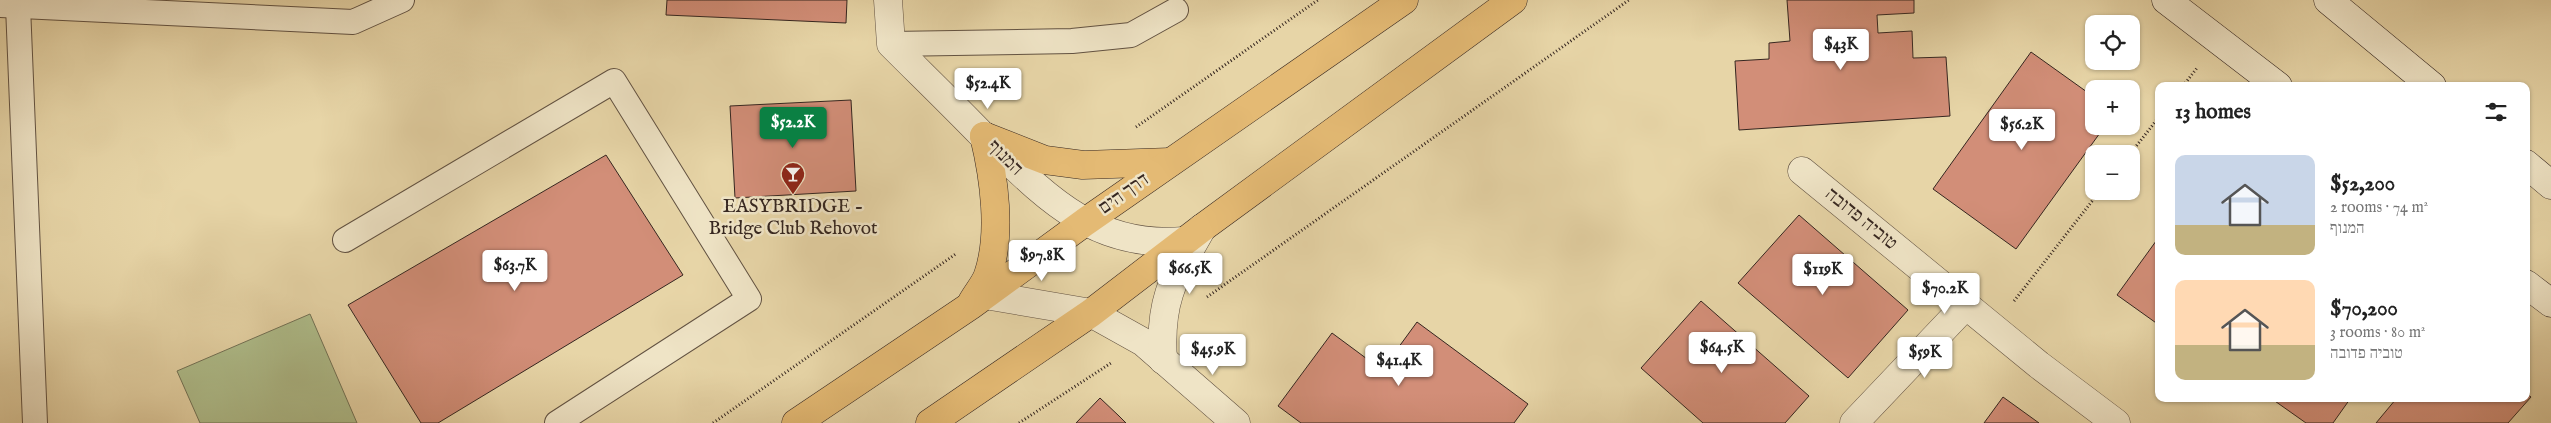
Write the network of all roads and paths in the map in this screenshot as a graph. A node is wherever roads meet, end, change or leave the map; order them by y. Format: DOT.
graph roads {
  1 [pos="402,0"];
  2 [pos="888,0"];
  3 [pos="1404,0"];
  4 [pos="1513,0"];
  5 [pos="1629,0"];
  6 [pos="2166,0"];
  7 [pos="2328,0"];
  8 [pos="9,5"];
  9 [pos="1176,10"];
  10 [pos="891,44"];
  11 [pos="2273,82"];
  12 [pos="2427,82"];
  13 [pos="2155,122"];
  14 [pos="984,136"];
  15 [pos="2137,145"];
  16 [pos="1171,162"];
  17 [pos="2530,167"];
  18 [pos="1802,171"];
  19 [pos="2551,185"];
  20 [pos="2093,200"];
  21 [pos="1084,222"];
  22 [pos="1193,234"];
  23 [pos="345,240"];
  24 [pos="2530,287"];
  25 [pos="977,300"];
  26 [pos="2551,303"];
  27 [pos="1966,305"];
  28 [pos="1090,313"];
  29 [pos="1993,328"];
  30 [pos="1153,335"];
  31 [pos="35,423"];
  32 [pos="557,423"];
  33 [pos="796,423"];
  34 [pos="930,423"];
  35 [pos="1019,423"];
  36 [pos="1236,423"];
  37 [pos="1854,423"];
  38 [pos="2116,423"];
  1 -- 8 [label="lane"];
  2 -- 10 [label="street"];
  3 -- 16 [label="main road, דרך הים"];
  4 -- 22 [label="main road"];
  5 -- 30 [label="path"];
  6 -- 11 [label="street"];
  7 -- 12 [label="street"];
  8 -- 31 [label="lane"];
  9 -- 10 [label="lane"];
  10 -- 14 [label="street, המנוף"];
  13 -- 15 [label="path"];
  14 -- 16 [label="main road"];
  14 -- 21 [label="street, המנוף"];
  14 -- 25 [label="main road"];
  16 -- 21 [label="main road, דרך הים"];
  17 -- 19 [label="street"];
  18 -- 27 [label="street, טוביה פדובה"];
  20 -- 29 [label="path"];
  21 -- 22 [label="street, המנוף"];
  21 -- 25 [label="main road, דרך הים"];
  22 -- 28 [label="main road"];
  22 -- 30 [label="street"];
  23 -- 32 [label="lane"];
  24 -- 26 [label="street"];
  25 -- 28 [label="street"];
  25 -- 33 [label="main road, דרך הים"];
  27 -- 29 [label="street, טוביה פדובה"];
  27 -- 37 [label="street"];
  28 -- 30 [label="street"];
  28 -- 34 [label="main road"];
  29 -- 38 [label="street, טוביה פדובה"];
  30 -- 35 [label="path"];
  30 -- 36 [label="street"];
}
